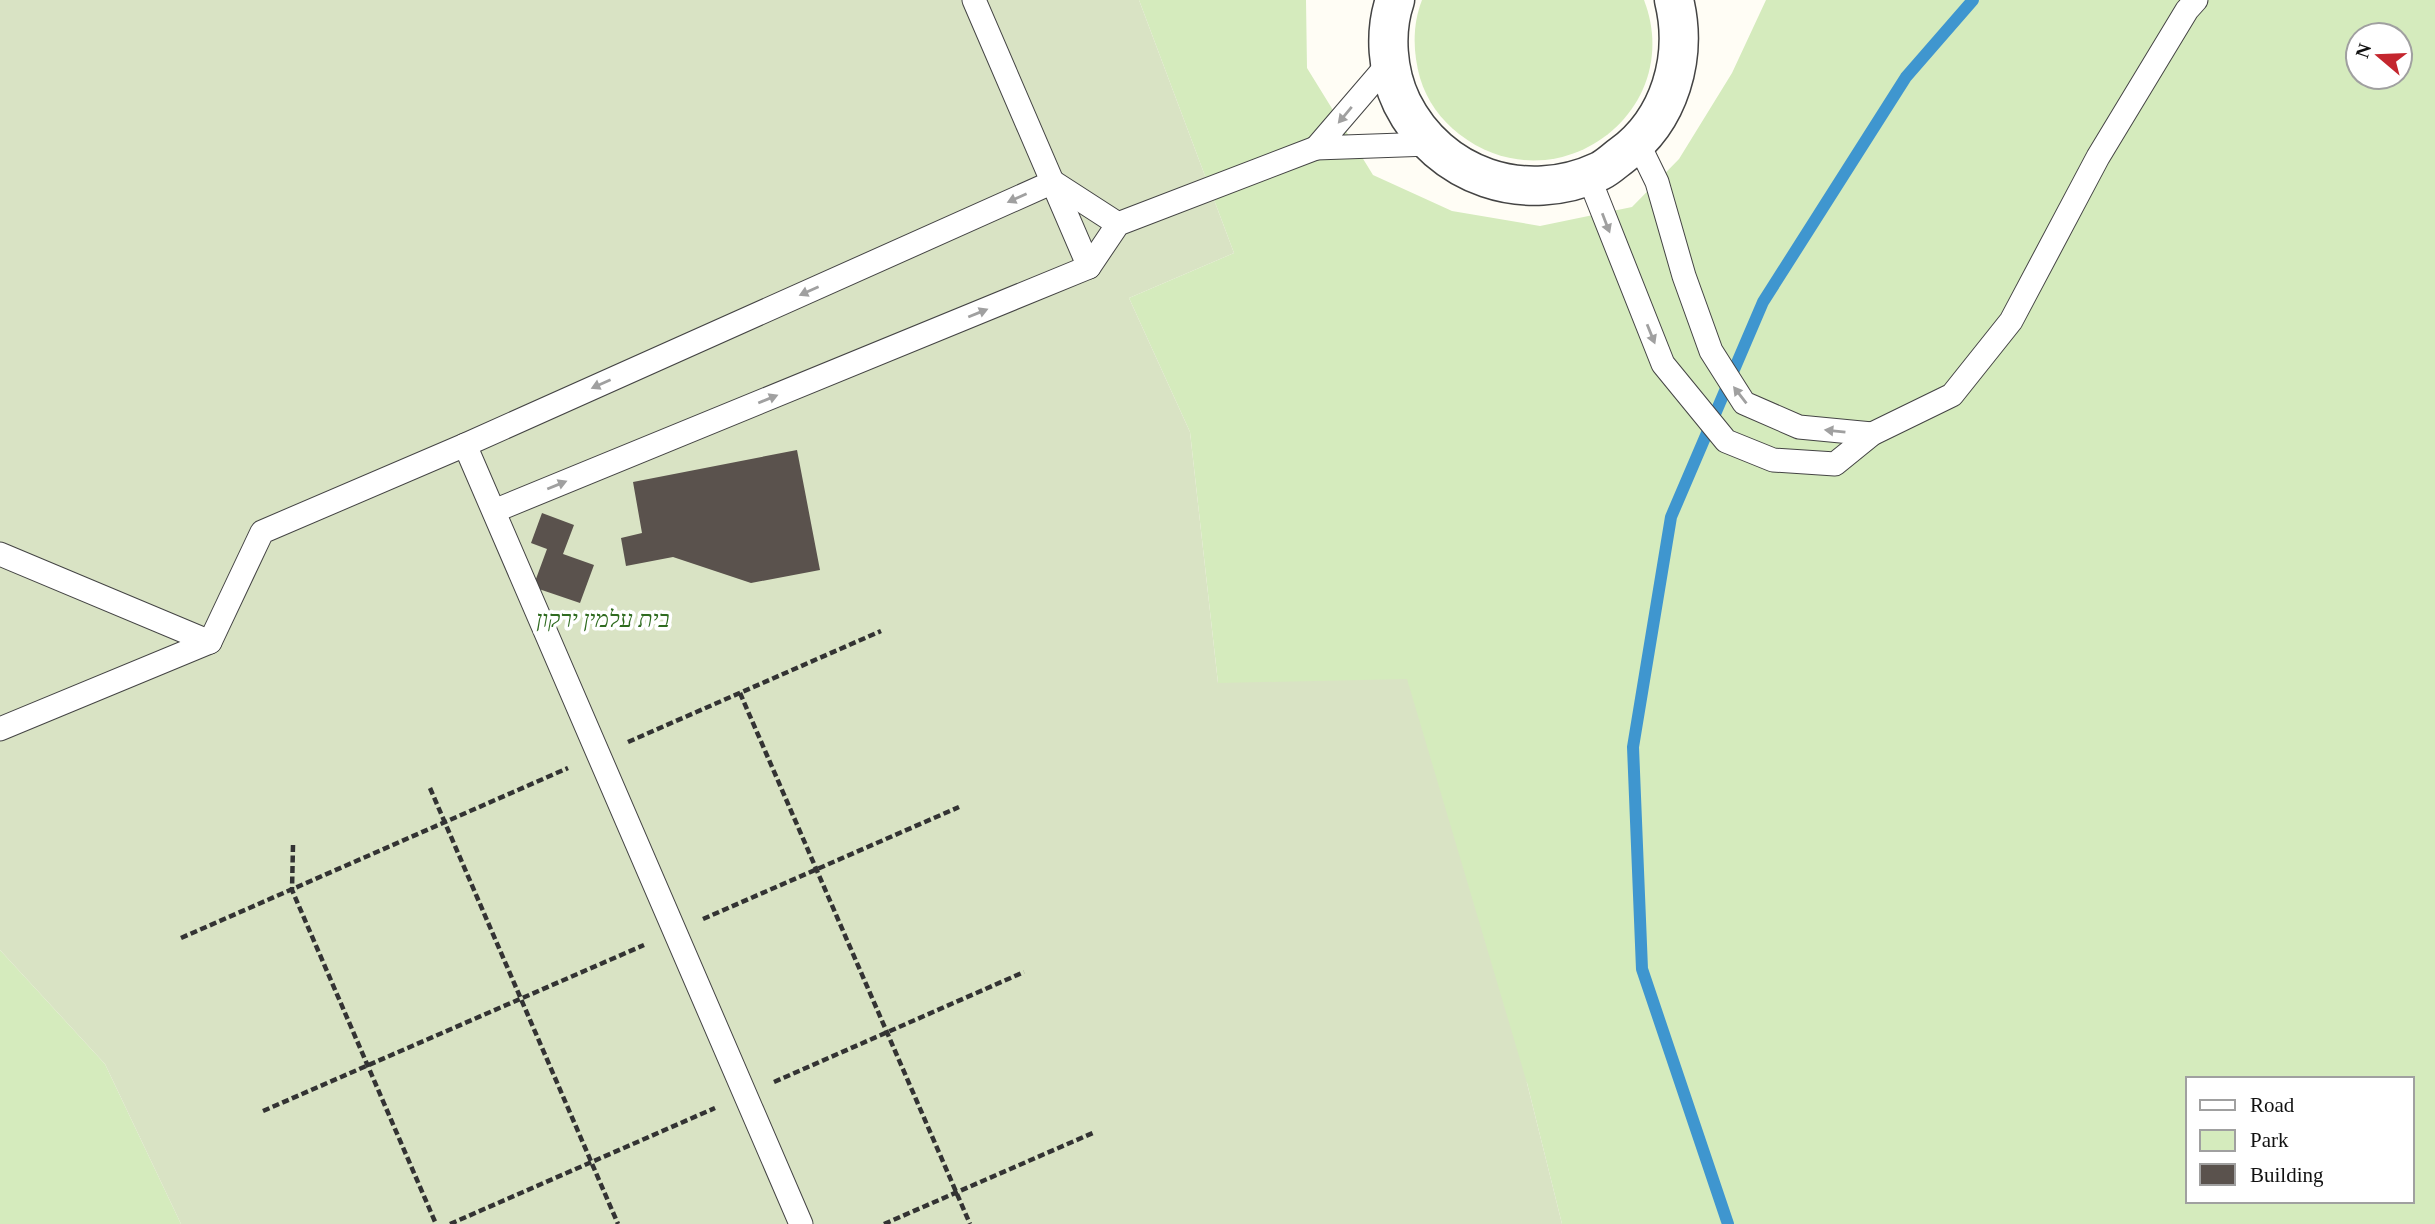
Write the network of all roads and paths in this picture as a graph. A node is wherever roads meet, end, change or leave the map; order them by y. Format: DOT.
graph roads {
  1 [pos="974,0"];
  2 [pos="1674,0"];
  3 [pos="1699,0"];
  4 [pos="2196,0"];
  5 [pos="1390,6"];
  6 [pos="1679,61"];
  7 [pos="1389,62"];
  8 [pos="1638,143"];
  9 [pos="1430,144"];
  10 [pos="1316,148"];
  11 [pos="1588,175"];
  12 [pos="1053,182"];
  13 [pos="1118,224"];
  14 [pos="1089,267"];
  15 [pos="1872,434"];
  16 [pos="465,445"];
  17 [pos="494,511"];
  18 [pos="0,554"];
  19 [pos="881,631"];
  20 [pos="210,642"];
  21 [pos="740,693"];
  22 [pos="0,729"];
  23 [pos="599,755"];
  24 [pos="430,789"];
  25 [pos="959,807"];
  26 [pos="444,822"];
  27 [pos="293,845"];
  28 [pos="817,869"];
  29 [pos="292,890"];
  30 [pos="675,932"];
  31 [pos="181,938"];
  32 [pos="521,999"];
  33 [pos="368,1066"];
  34 [pos="263,1111"];
  35 [pos="1095,1132"];
  36 [pos="956,1192"];
  37 [pos="436,1224"];
  38 [pos="618,1224"];
  39 [pos="801,1224"];
  40 [pos="884,1224"];
  41 [pos="970,1224"];
  1 -- 12 [label="lane"];
  2 -- 6 [label="street"];
  3 -- 6 [label="street"];
  4 -- 15 [label="lane"];
  5 -- 7 [label="street"];
  6 -- 8 [label="street"];
  7 -- 9 [label="street"];
  7 -- 10 [label="lane, one-way"];
  8 -- 11 [label="street"];
  15 -- 8 [label="lane, one-way"];
  9 -- 10 [label="lane"];
  9 -- 11 [label="street"];
  10 -- 13 [label="lane"];
  11 -- 15 [label="lane, one-way"];
  12 -- 13 [label="lane"];
  12 -- 14 [label="lane"];
  12 -- 16 [label="lane, one-way"];
  13 -- 14 [label="lane"];
  17 -- 14 [label="lane, one-way"];
  16 -- 17 [label="lane"];
  16 -- 20 [label="lane"];
  17 -- 23 [label="lane"];
  18 -- 20 [label="lane"];
  19 -- 21 [label="path"];
  20 -- 22 [label="lane"];
  21 -- 23 [label="path"];
  21 -- 28 [label="path"];
  23 -- 26 [label="path"];
  23 -- 30 [label="lane"];
  24 -- 26 [label="path"];
  25 -- 28 [label="path"];
  26 -- 29 [label="path"];
  26 -- 32 [label="path"];
  27 -- 29 [label="path"];
  28 -- 30 [label="path"];
  28 -- 36 [label="path"];
  29 -- 31 [label="path"];
  29 -- 33 [label="path"];
  30 -- 32 [label="path"];
  30 -- 39 [label="lane"];
  32 -- 33 [label="path"];
  32 -- 38 [label="path"];
  33 -- 34 [label="path"];
  33 -- 37 [label="path"];
  35 -- 36 [label="path"];
  36 -- 40 [label="path"];
  36 -- 41 [label="path"];
}
